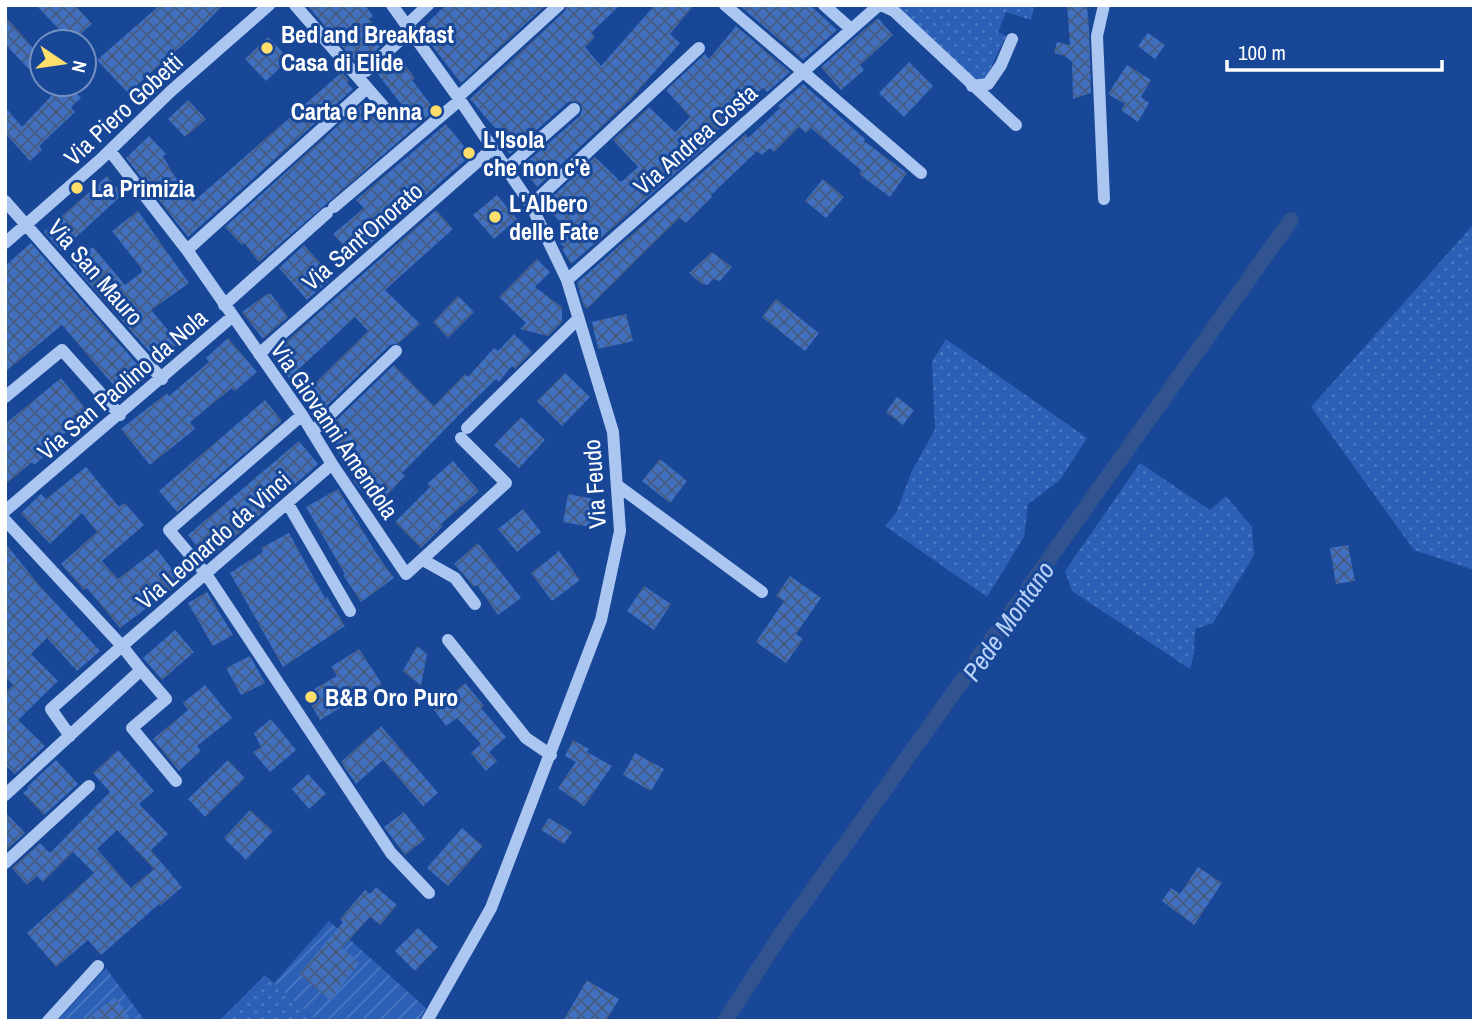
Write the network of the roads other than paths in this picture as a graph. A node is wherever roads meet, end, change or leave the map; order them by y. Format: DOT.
graph roads {
  1 [pos="269,5"];
  2 [pos="295,5"];
  3 [pos="392,5"];
  4 [pos="428,5"];
  5 [pos="559,5"];
  6 [pos="725,5"];
  7 [pos="824,5"];
  8 [pos="880,5"];
  9 [pos="1104,5"];
  10 [pos="409,28"];
  11 [pos="851,29"];
  12 [pos="1012,39"];
  13 [pos="699,48"];
  14 [pos="366,71"];
  15 [pos="803,73"];
  16 [pos="972,86"];
  17 [pos="366,89"];
  18 [pos="459,99"];
  19 [pos="383,106"];
  20 [pos="574,109"];
  21 [pos="1016,125"];
  22 [pos="492,149"];
  23 [pos="110,151"];
  24 [pos="507,168"];
  25 [pos="921,173"];
  26 [pos="1104,199"];
  27 [pos="5,201"];
  28 [pos="531,205"];
  29 [pos="27,225"];
  30 [pos="5,243"];
  31 [pos="187,250"];
  32 [pos="567,280"];
  33 [pos="224,304"];
  34 [pos="233,316"];
  35 [pos="578,319"];
  36 [pos="396,351"];
  37 [pos="260,354"];
  38 [pos="162,379"];
  39 [pos="5,397"];
  40 [pos="120,415"];
  41 [pos="302,415"];
  42 [pos="312,432"];
  43 [pos="332,464"];
  44 [pos="617,485"];
  45 [pos="288,504"];
  46 [pos="5,511"];
  47 [pos="5,520"];
  48 [pos="423,560"];
  49 [pos="206,573"];
  50 [pos="762,592"];
  51 [pos="475,604"];
  52 [pos="350,611"];
  53 [pos="448,640"];
  54 [pos="122,646"];
  55 [pos="141,670"];
  56 [pos="69,736"];
  57 [pos="551,755"];
  58 [pos="176,781"];
  59 [pos="89,786"];
  60 [pos="6,792"];
  61 [pos="5,863"];
  62 [pos="429,893"];
  63 [pos="98,966"];
  64 [pos="48,1021"];
  65 [pos="427,1021"];
  1 -- 23 [label="street, Via Piero Gobetti"];
  2 -- 17 [label="street"];
  3 -- 10 [label="street, Via Feudo"];
  4 -- 10 [label="street"];
  5 -- 18 [label="street"];
  6 -- 15 [label="street"];
  7 -- 11 [label="street"];
  8 -- 11 [label="street, Via Andrea Costa"];
  8 -- 16 [label="street"];
  9 -- 26 [label="street"];
  10 -- 14 [label="street"];
  10 -- 18 [label="street, Via Feudo"];
  11 -- 15 [label="street, Via Andrea Costa"];
  12 -- 16 [label="street"];
  13 -- 28 [label="street"];
  15 -- 25 [label="street"];
  15 -- 32 [label="street, Via Andrea Costa"];
  16 -- 21 [label="street"];
  17 -- 19 [label="street"];
  17 -- 31 [label="street"];
  18 -- 22 [label="street, Via Feudo"];
  18 -- 33 [label="street"];
  20 -- 24 [label="street"];
  22 -- 24 [label="street, Via Feudo"];
  22 -- 37 [label="street, Via Sant'Onorato"];
  23 -- 29 [label="street, Via Piero Gobetti"];
  23 -- 31 [label="street, Via Giovanni Amendola"];
  24 -- 28 [label="street, Via Feudo"];
  27 -- 29 [label="street, Via San Mauro"];
  28 -- 32 [label="street, Via Feudo"];
  29 -- 30 [label="street, Via Piero Gobetti"];
  29 -- 38 [label="street, Via San Mauro"];
  31 -- 33 [label="street, Via Giovanni Amendola"];
  32 -- 35 [label="street, Via Feudo"];
  33 -- 34 [label="street, Via Giovanni Amendola"];
  34 -- 37 [label="street, Via Giovanni Amendola"];
  34 -- 38 [label="street, Via San Paolino da Nola"];
  35 -- 44 [label="street, Via Feudo"];
  35 -- 48 [label="street"];
  36 -- 42 [label="street"];
  37 -- 41 [label="street, Via Giovanni Amendola"];
  38 -- 40 [label="street, Via San Paolino da Nola"];
  39 -- 40 [label="street"];
  40 -- 46 [label="street, Via San Paolino da Nola"];
  41 -- 42 [label="street, Via Giovanni Amendola"];
  41 -- 49 [label="street"];
  42 -- 43 [label="street, Via Giovanni Amendola"];
  43 -- 45 [label="street, Via Leonardo da Vinci"];
  43 -- 48 [label="street, Via Giovanni Amendola"];
  44 -- 50 [label="street"];
  44 -- 57 [label="street, Via Feudo"];
  45 -- 49 [label="street, Via Leonardo da Vinci"];
  45 -- 52 [label="street"];
  47 -- 54 [label="street"];
  48 -- 51 [label="street"];
  49 -- 54 [label="street, Via Leonardo da Vinci"];
  49 -- 62 [label="street"];
  53 -- 57 [label="street"];
  54 -- 55 [label="street"];
  54 -- 56 [label="street, Via Leonardo da Vinci"];
  55 -- 56 [label="street"];
  55 -- 58 [label="street"];
  56 -- 60 [label="street"];
  57 -- 65 [label="street, Via Feudo"];
  59 -- 61 [label="street"];
  63 -- 64 [label="street"];
}
